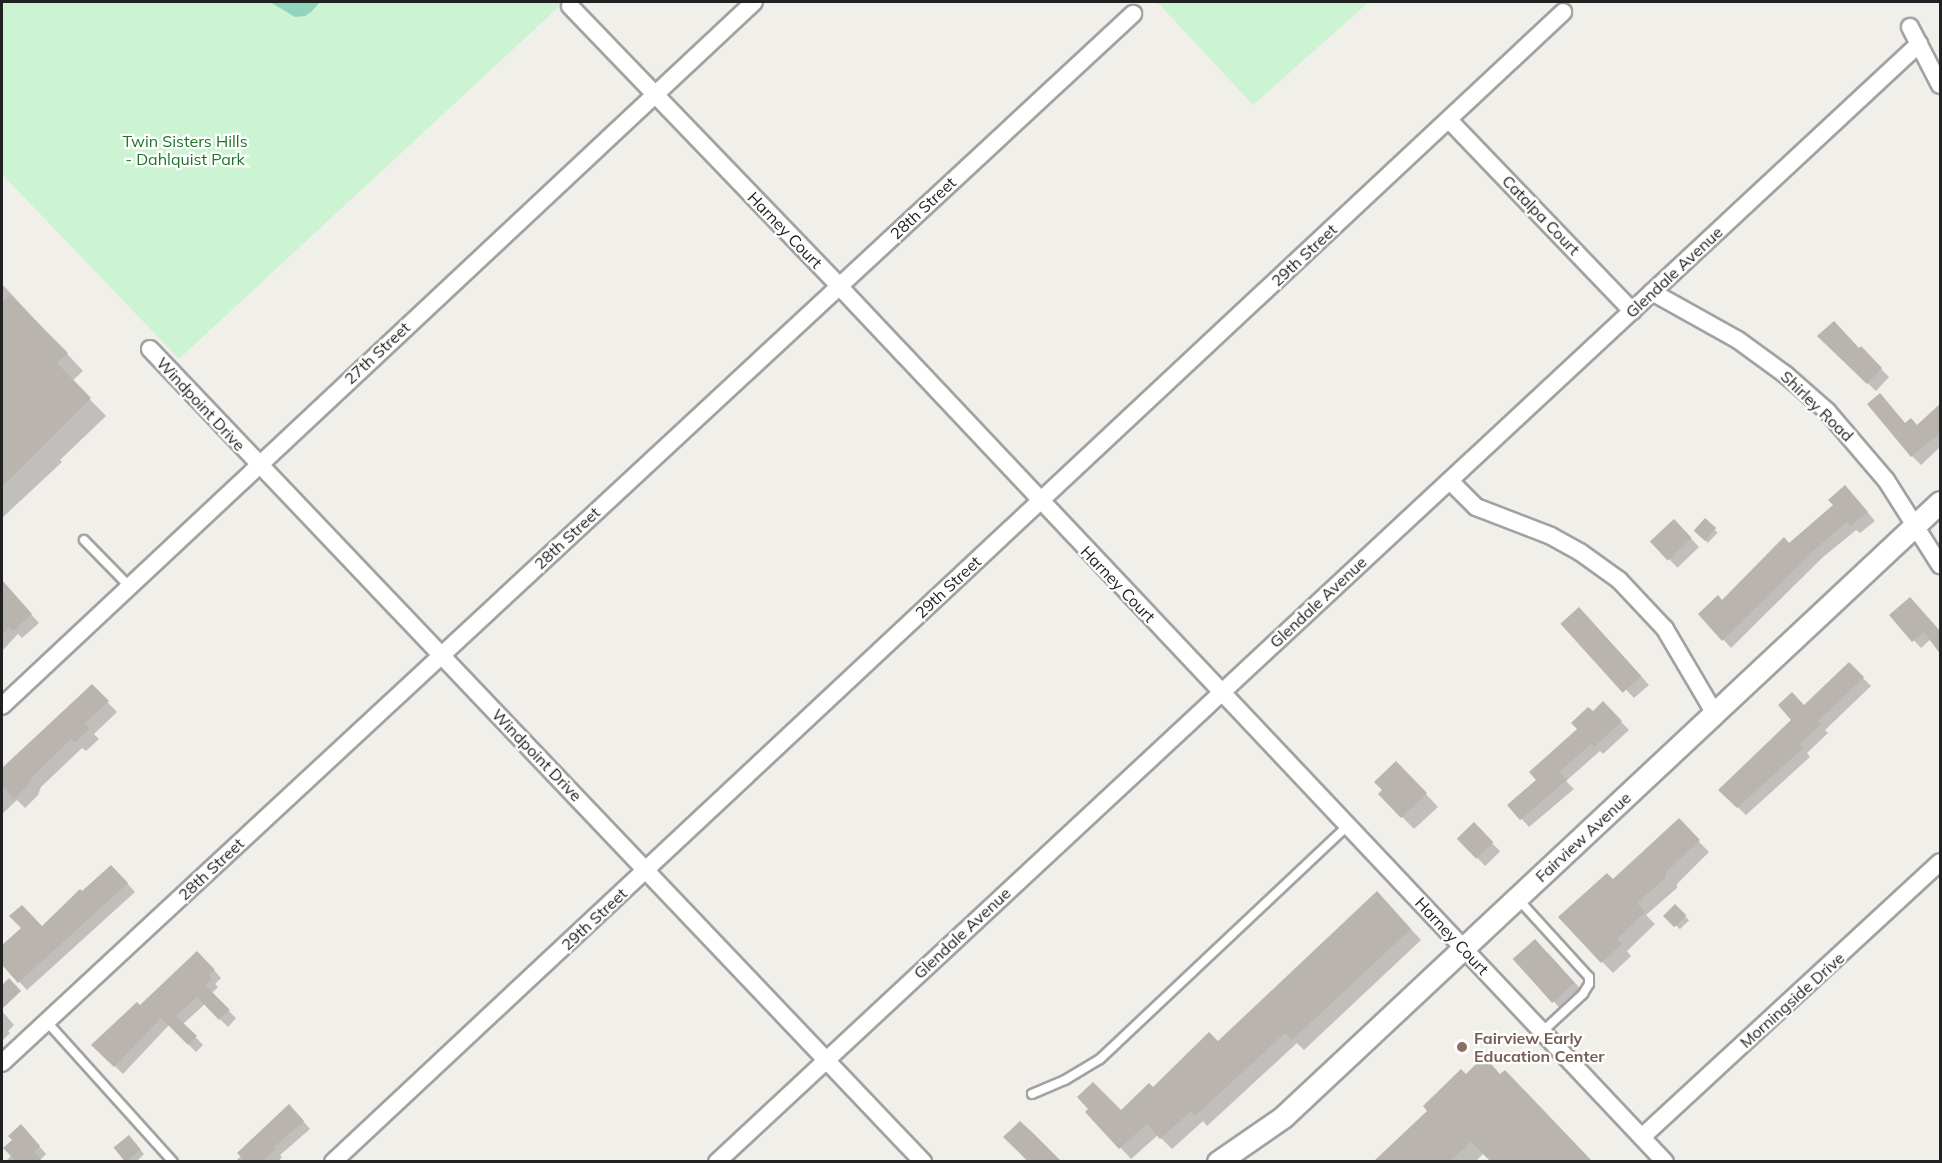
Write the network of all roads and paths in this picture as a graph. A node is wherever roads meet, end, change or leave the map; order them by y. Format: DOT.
graph roads {
  1 [pos="754,2"];
  2 [pos="570,6"];
  3 [pos="1563,12"];
  4 [pos="1133,14"];
  5 [pos="1910,27"];
  6 [pos="1919,44"];
  7 [pos="1941,85"];
  8 [pos="654,94"];
  9 [pos="1449,120"];
  10 [pos="839,286"];
  11 [pos="1652,292"];
  12 [pos="1632,311"];
  13 [pos="150,349"];
  14 [pos="258,464"];
  15 [pos="1450,481"];
  16 [pos="1040,501"];
  17 [pos="1941,502"];
  18 [pos="1915,525"];
  19 [pos="84,540"];
  20 [pos="1941,565"];
  21 [pos="129,586"];
  22 [pos="441,656"];
  23 [pos="1221,691"];
  24 [pos="2,706"];
  25 [pos="1714,714"];
  26 [pos="1347,826"];
  27 [pos="1941,862"];
  28 [pos="647,869"];
  29 [pos="1517,898"];
  30 [pos="1465,948"];
  31 [pos="46,1022"];
  32 [pos="1542,1032"];
  33 [pos="826,1060"];
  34 [pos="2,1063"];
  35 [pos="1032,1094"];
  36 [pos="1642,1137"];
  37 [pos="173,1161"];
  38 [pos="333,1161"];
  39 [pos="717,1161"];
  40 [pos="923,1161"];
  41 [pos="1218,1161"];
  42 [pos="1665,1161"];
  1 -- 8 [label="street, 27th Street"];
  2 -- 8 [label="street, Harney Court"];
  3 -- 9 [label="street, 29th Street"];
  4 -- 10 [label="street, 28th Street"];
  5 -- 6 [label="street"];
  6 -- 7 [label="street"];
  6 -- 11 [label="street, Glendale Avenue"];
  8 -- 10 [label="street, Harney Court"];
  8 -- 14 [label="street, 27th Street"];
  9 -- 12 [label="street, Catalpa Court"];
  9 -- 16 [label="street, 29th Street"];
  10 -- 16 [label="street, Harney Court"];
  10 -- 22 [label="street, 28th Street"];
  11 -- 12 [label="street, Glendale Avenue"];
  11 -- 18 [label="street, Shirley Road"];
  12 -- 15 [label="street, Glendale Avenue"];
  13 -- 14 [label="street, Windpoint Drive"];
  14 -- 21 [label="street, 27th Street"];
  14 -- 22 [label="street, Windpoint Drive"];
  15 -- 23 [label="street, Glendale Avenue"];
  15 -- 25 [label="street"];
  16 -- 23 [label="street, Harney Court"];
  16 -- 28 [label="street, 29th Street"];
  17 -- 18 [label="street, Fairview Avenue"];
  18 -- 20 [label="street, Shirley Road"];
  18 -- 25 [label="street, Fairview Avenue"];
  19 -- 21 [label="lane"];
  21 -- 24 [label="street, 27th Street"];
  22 -- 28 [label="street, Windpoint Drive"];
  22 -- 31 [label="street, 28th Street"];
  23 -- 26 [label="street, Harney Court"];
  23 -- 33 [label="street, Glendale Avenue"];
  25 -- 29 [label="street, Fairview Avenue"];
  26 -- 30 [label="street, Harney Court"];
  26 -- 35 [label="lane"];
  27 -- 36 [label="street, Morningside Drive"];
  28 -- 33 [label="street, Windpoint Drive"];
  28 -- 38 [label="street, 29th Street"];
  29 -- 30 [label="street, Fairview Avenue"];
  29 -- 32 [label="lane"];
  30 -- 32 [label="street, Harney Court"];
  30 -- 41 [label="street, Fairview Avenue"];
  31 -- 34 [label="street, 28th Street"];
  31 -- 37 [label="lane"];
  32 -- 36 [label="street, Harney Court"];
  33 -- 39 [label="street, Glendale Avenue"];
  33 -- 40 [label="street, Windpoint Drive"];
  36 -- 42 [label="street, Harney Court"];
}
